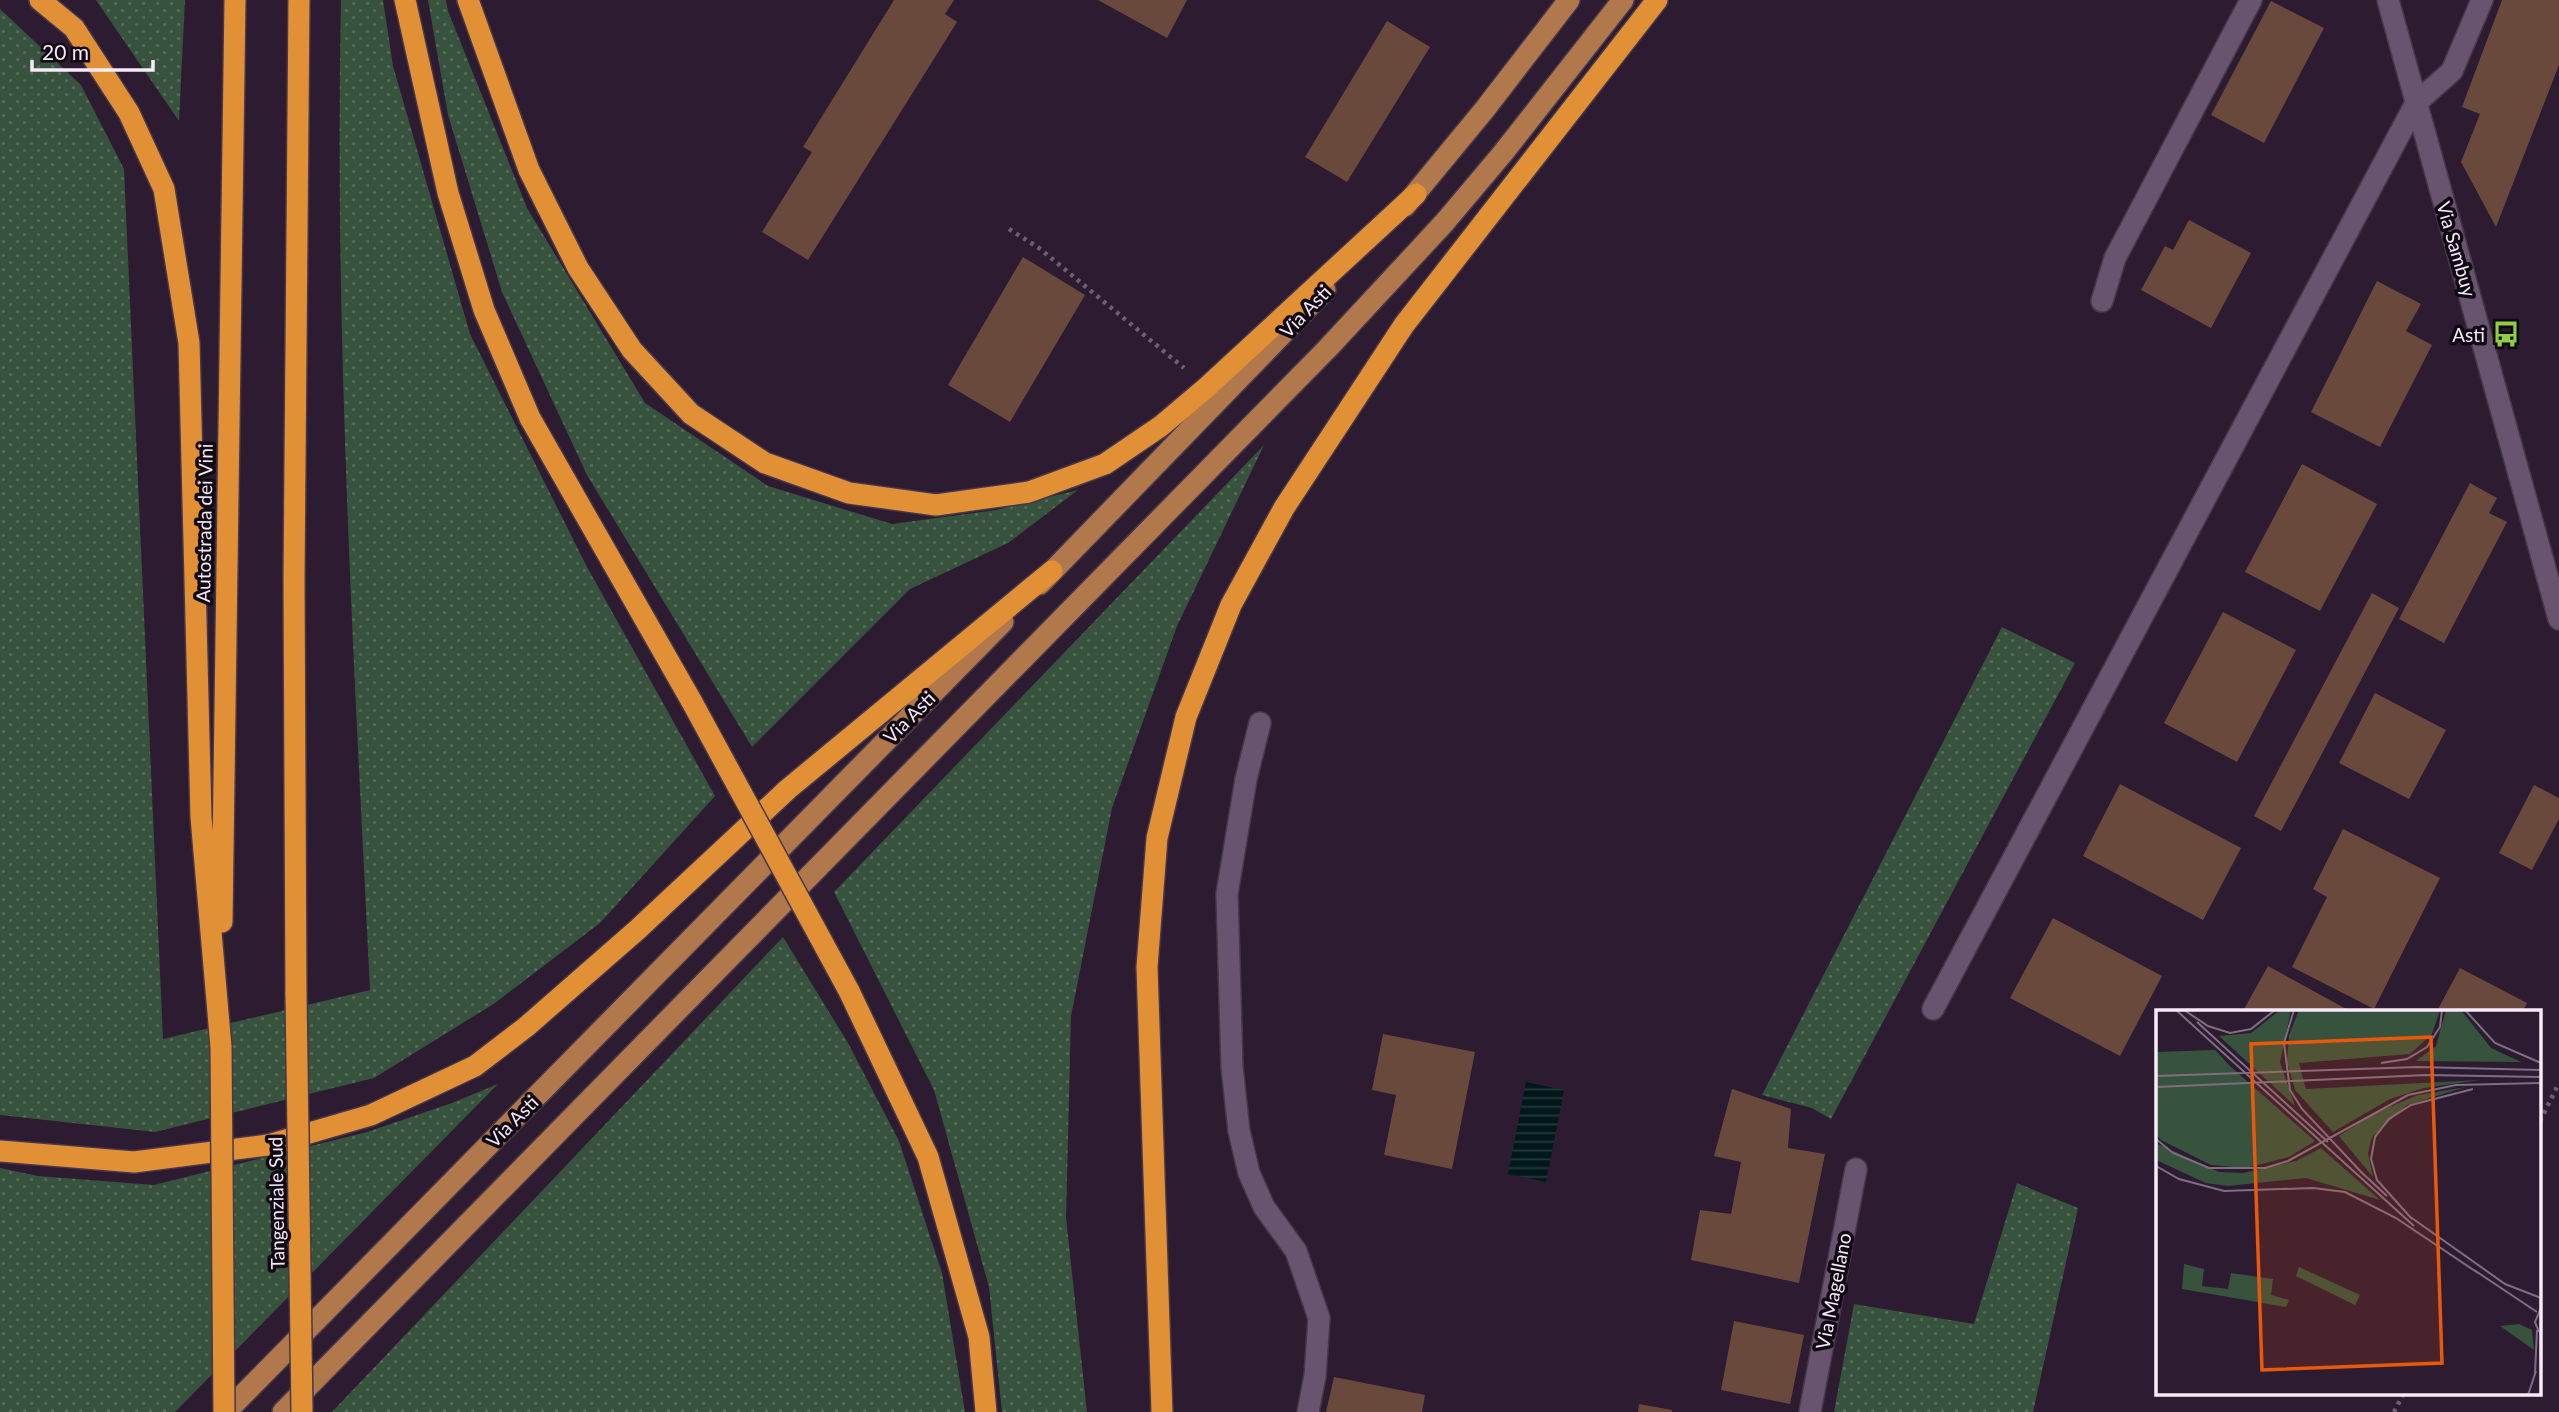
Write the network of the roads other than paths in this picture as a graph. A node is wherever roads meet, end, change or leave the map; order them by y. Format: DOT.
graph roads {
  1 [pos="40,0"];
  2 [pos="235,0"];
  3 [pos="299,0"];
  4 [pos="405,0"];
  5 [pos="468,0"];
  6 [pos="1569,0"];
  7 [pos="1623,0"];
  8 [pos="1657,0"];
  9 [pos="2252,0"];
  10 [pos="2388,0"];
  11 [pos="2483,0"];
  12 [pos="2416,103"];
  13 [pos="1416,194"];
  14 [pos="2102,301"];
  15 [pos="1052,571"];
  16 [pos="2559,619"];
  17 [pos="1260,723"];
  18 [pos="1933,1009"];
  19 [pos="221,1047"];
  20 [pos="0,1151"];
  21 [pos="1856,1169"];
  22 [pos="225,1412"];
  23 [pos="283,1412"];
  24 [pos="302,1412"];
  25 [pos="986,1412"];
  26 [pos="1162,1412"];
  27 [pos="1308,1412"];
  28 [pos="1810,1412"];
  1 -- 19 [label="highway"];
  2 -- 19 [label="highway, Autostrada dei Vini"];
  3 -- 24 [label="highway, Tangenziale Sud, bridge"];
  4 -- 25 [label="highway, bridge"];
  5 -- 13 [label="highway"];
  6 -- 13 [label="main road, Via Asti"];
  7 -- 23 [label="main road, Via Asti"];
  8 -- 26 [label="highway"];
  9 -- 14 [label="street"];
  10 -- 12 [label="street, Via Sambuy"];
  11 -- 12 [label="street"];
  12 -- 16 [label="street, Via Sambuy"];
  12 -- 18 [label="street"];
  13 -- 15 [label="main road, Via Asti"];
  15 -- 20 [label="highway"];
  15 -- 22 [label="main road, Via Asti"];
  17 -- 27 [label="street"];
  19 -- 22 [label="highway, bridge"];
  21 -- 28 [label="street, Via Magellano"];
}
